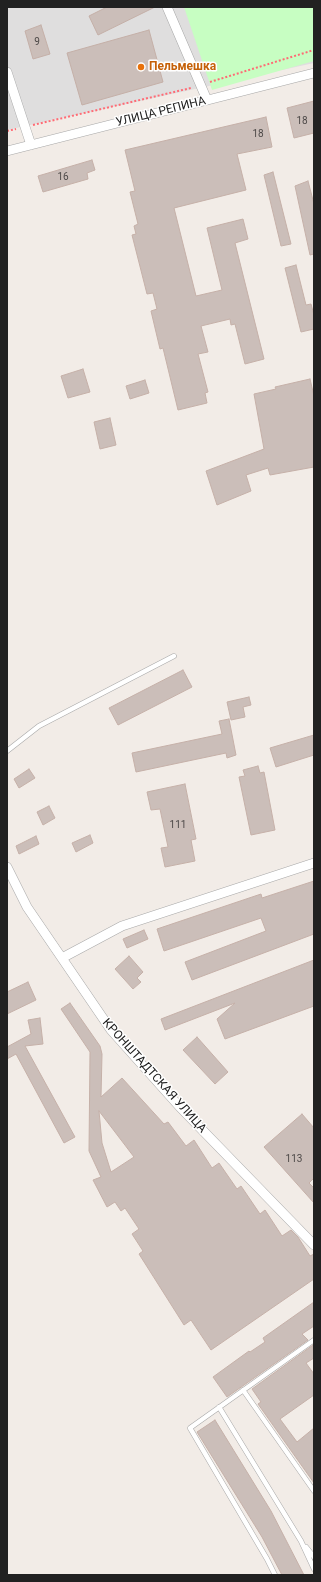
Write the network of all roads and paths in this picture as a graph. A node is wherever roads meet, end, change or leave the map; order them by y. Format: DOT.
graph roads {
  1 [pos="167,7"];
  2 [pos="314,50"];
  3 [pos="7,72"];
  4 [pos="314,73"];
  5 [pos="200,85"];
  6 [pos="207,100"];
  7 [pos="25,127"];
  8 [pos="7,131"];
  9 [pos="31,145"];
  10 [pos="7,151"];
  11 [pos="174,656"];
  12 [pos="7,751"];
  13 [pos="314,863"];
  14 [pos="7,867"];
  15 [pos="62,958"];
  16 [pos="314,1245"];
  17 [pos="314,1340"];
  18 [pos="242,1390"];
  19 [pos="219,1407"];
  20 [pos="314,1491"];
  21 [pos="302,1541"];
  22 [pos="314,1557"];
  23 [pos="314,1569"];
  24 [pos="275,1575"];
  1 -- 5 [label="street"];
  2 -- 5 [label="path"];
  3 -- 7 [label="street"];
  4 -- 6 [label="street, УЛИЦА РЕПИНА"];
  5 -- 6 [label="street"];
  5 -- 7 [label="path"];
  6 -- 9 [label="street, УЛИЦА РЕПИНА"];
  7 -- 8 [label="path"];
  7 -- 9 [label="street"];
  9 -- 10 [label="street, УЛИЦА РЕПИНА"];
  11 -- 12 [label="lane"];
  13 -- 15 [label="street"];
  14 -- 15 [label="street, КРОНШТАДТСКАЯ УЛИЦА"];
  15 -- 16 [label="street, КРОНШТАДТСКАЯ УЛИЦА"];
  17 -- 18 [label="lane"];
  18 -- 19 [label="lane"];
  18 -- 20 [label="lane"];
  19 -- 21 [label="lane"];
  19 -- 24 [label="lane"];
  21 -- 22 [label="lane"];
  21 -- 23 [label="lane"];
}
